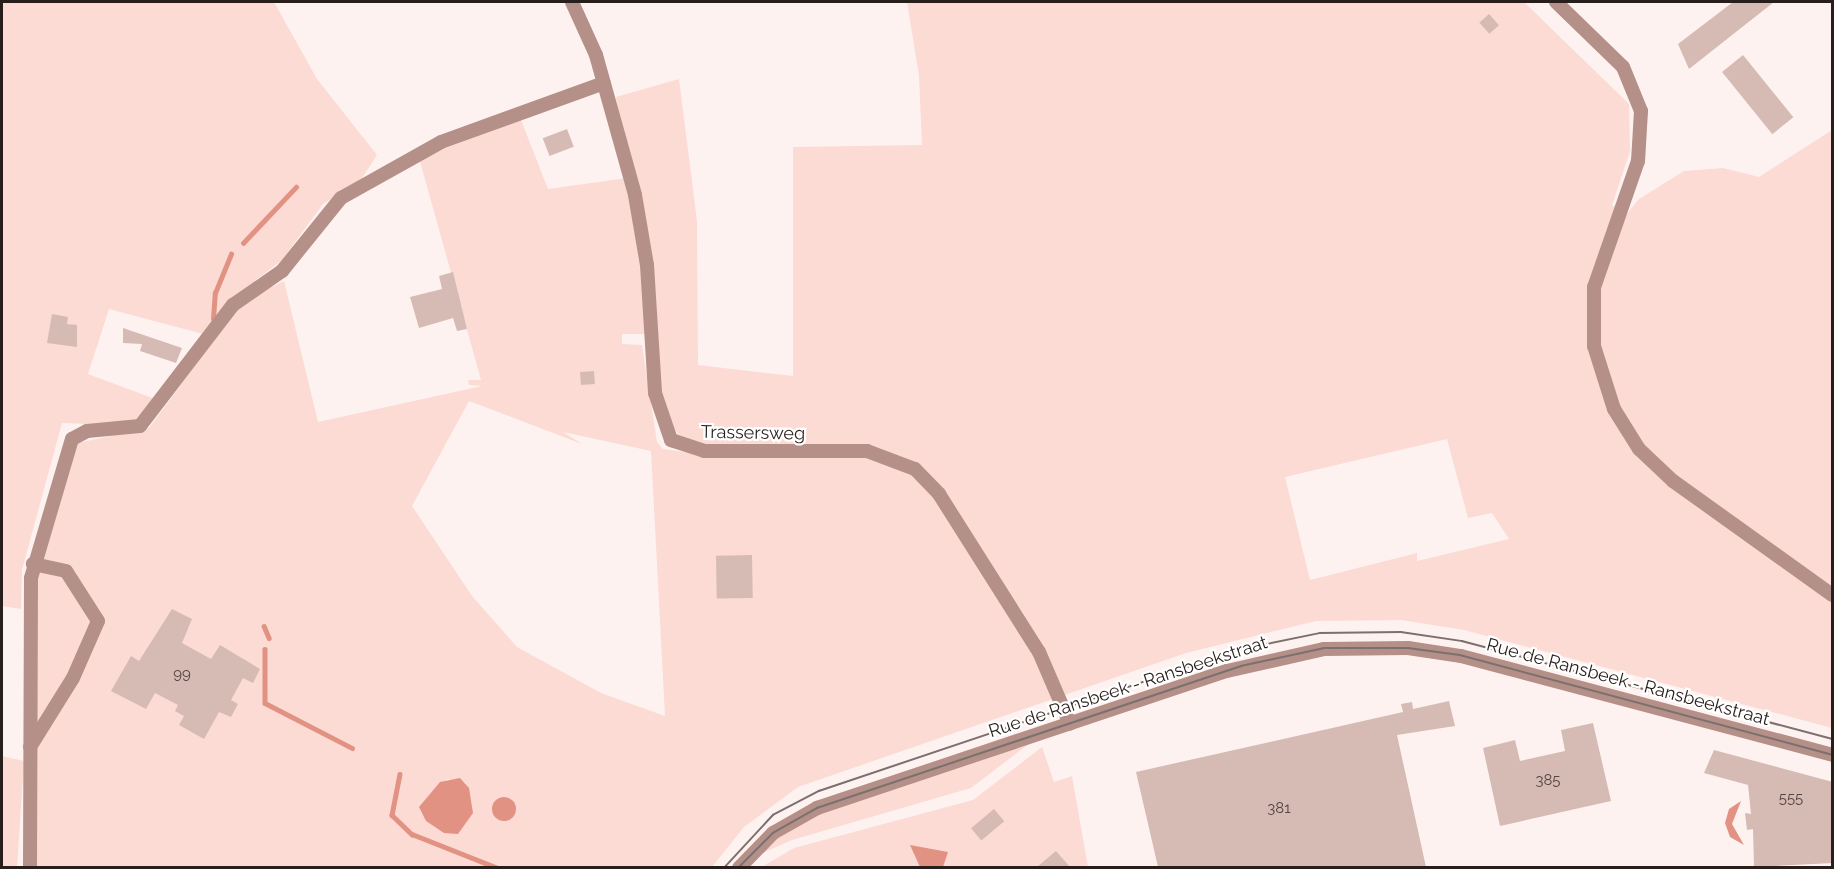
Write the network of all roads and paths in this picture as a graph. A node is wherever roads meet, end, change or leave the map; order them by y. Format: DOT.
graph roads {
  1 [pos="572,2"];
  2 [pos="1556,2"];
  3 [pos="604,82"];
  4 [pos="33,564"];
  5 [pos="1833,595"];
  6 [pos="1070,724"];
  7 [pos="30,748"];
  8 [pos="1833,755"];
  9 [pos="30,867"];
  10 [pos="739,867"];
  1 -- 3 [label="street, Trassersweg"];
  2 -- 5 [label="street"];
  3 -- 4 [label="street"];
  3 -- 6 [label="street, Trassersweg"];
  4 -- 7 [label="street"];
  4 -- 7 [label="street"];
  6 -- 8 [label="street, Rue de Ransbeek - Ransbeekstraat"];
  6 -- 10 [label="street, Rue de Ransbeek - Ransbeekstraat"];
  7 -- 9 [label="street"];
}
